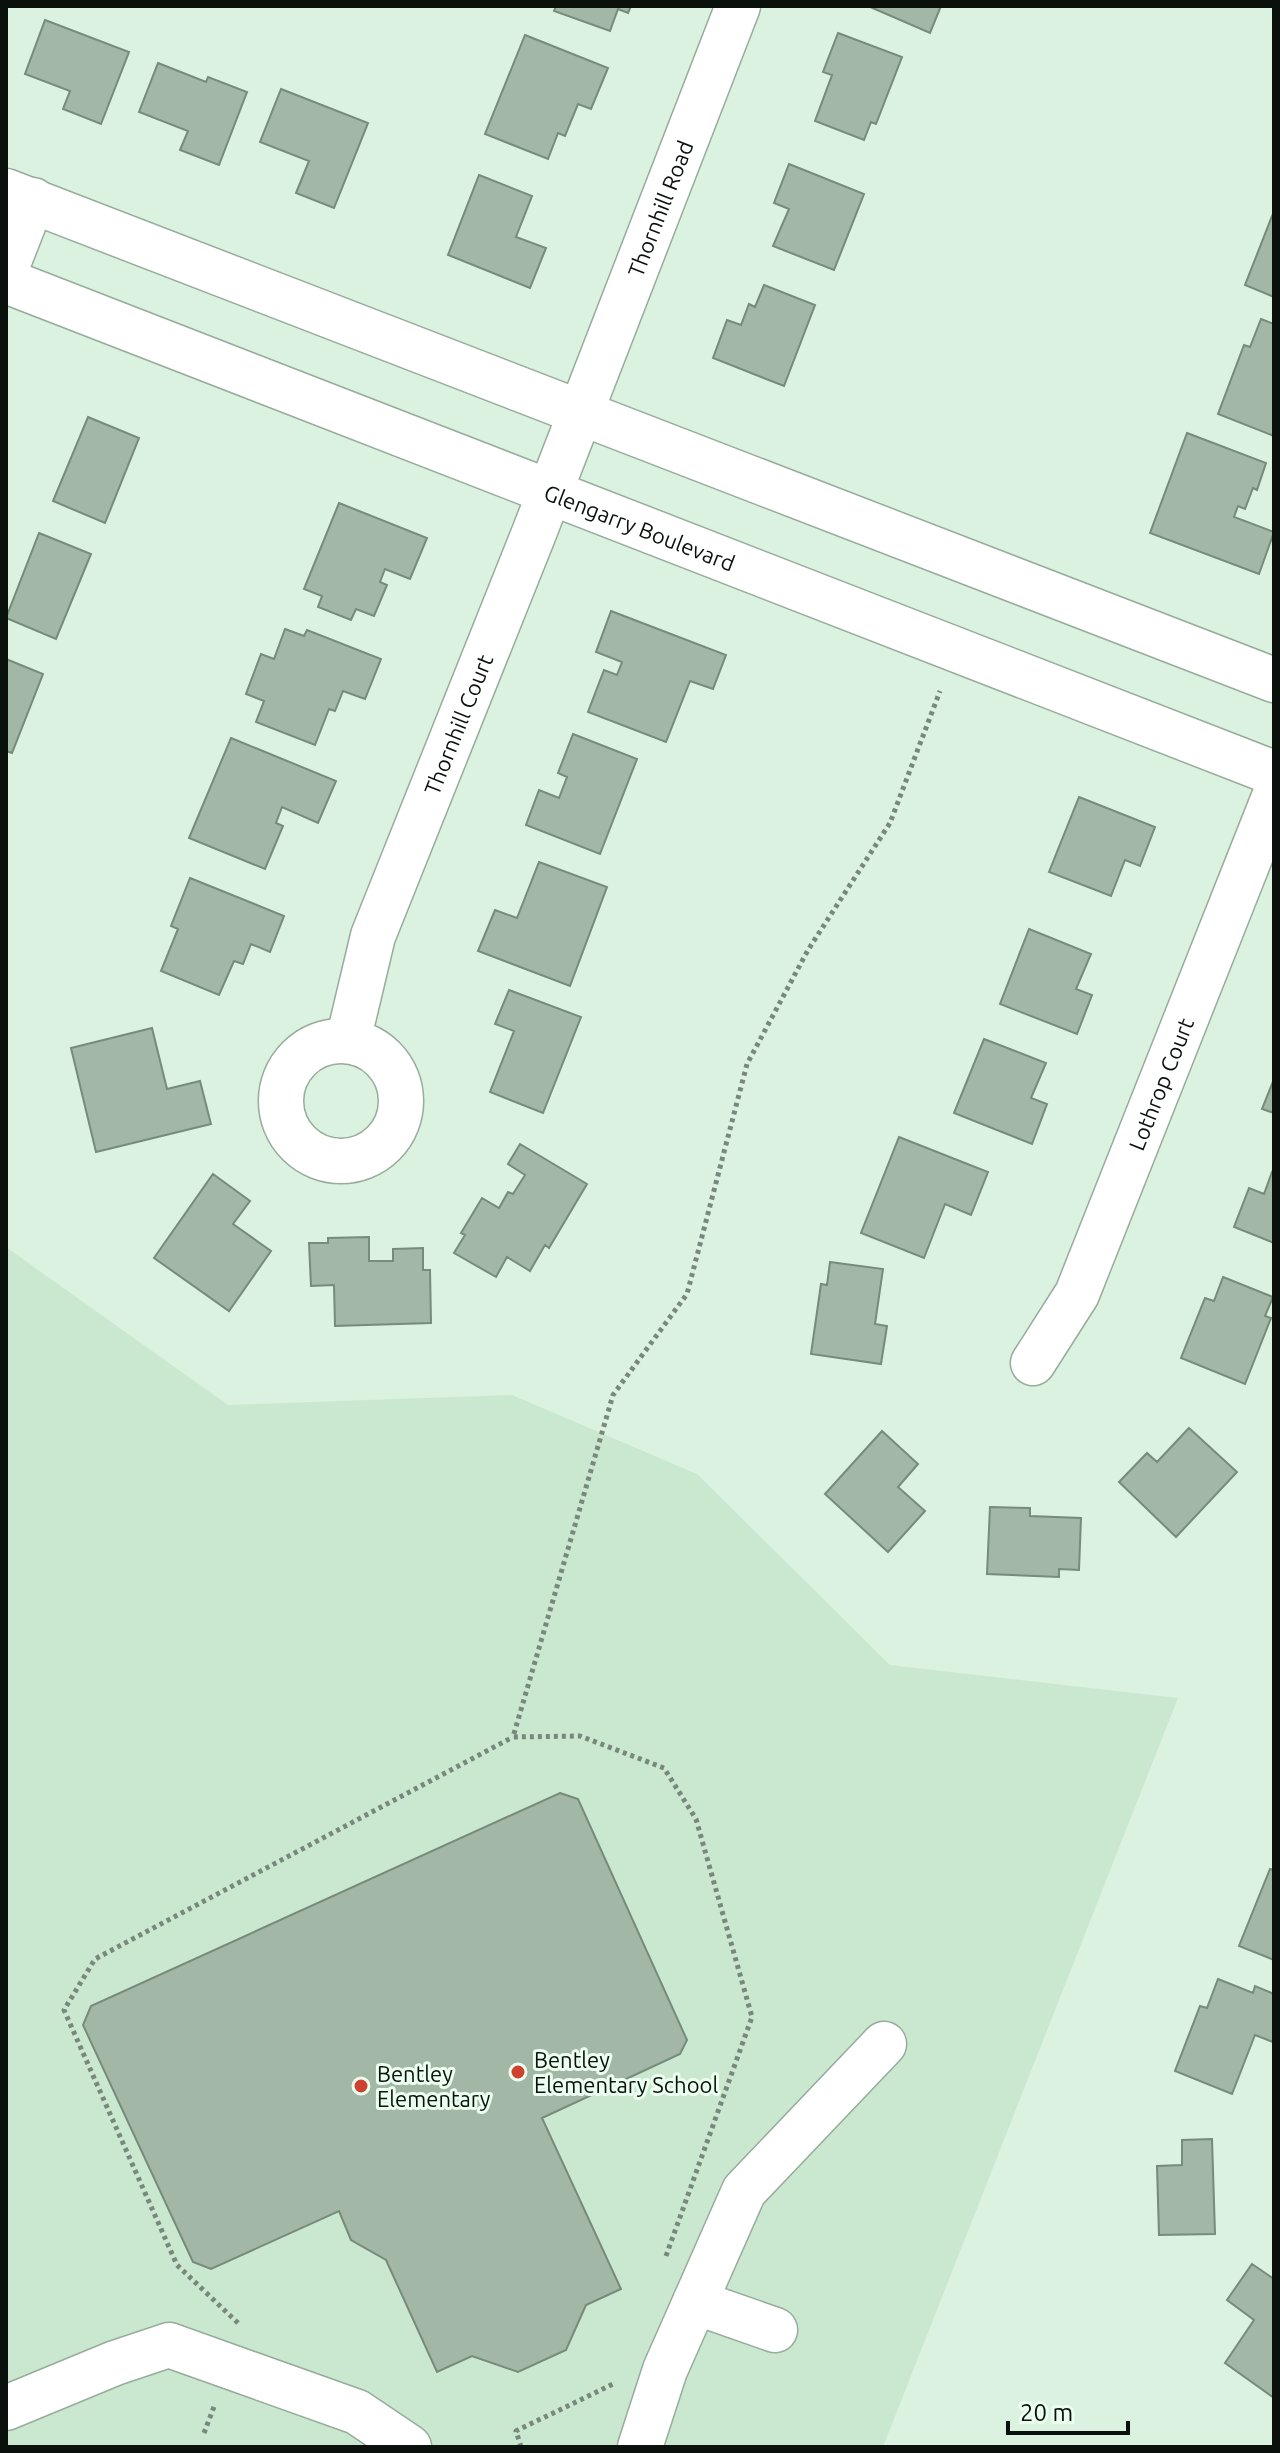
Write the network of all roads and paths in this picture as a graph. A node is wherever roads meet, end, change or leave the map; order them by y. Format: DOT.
graph roads {
  1 [pos="738,6"];
  2 [pos="20,196"];
  3 [pos="6,269"];
  4 [pos="6,281"];
  5 [pos="581,411"];
  6 [pos="550,491"];
  7 [pos="1274,680"];
  8 [pos="940,691"];
  9 [pos="1274,773"];
  10 [pos="1274,797"];
  11 [pos="348,1041"];
  12 [pos="1033,1363"];
  13 [pos="513,1737"];
  14 [pos="884,2044"];
  15 [pos="660,2270"];
  16 [pos="695,2302"];
  17 [pos="775,2330"];
  18 [pos="230,2366"];
  19 [pos="622,2380"];
  20 [pos="6,2408"];
  21 [pos="204,2433"];
  22 [pos="409,2447"];
  23 [pos="521,2447"];
  24 [pos="640,2447"];
  1 -- 5 [label="street, Thornhill Road"];
  2 -- 3 [label="street"];
  2 -- 5 [label="street"];
  4 -- 6 [label="street, Glengarry Boulevard"];
  5 -- 6 [label="street, Thornhill Court"];
  5 -- 7 [label="street"];
  6 -- 9 [label="street, Glengarry Boulevard"];
  6 -- 11 [label="street, Thornhill Court"];
  8 -- 13 [label="path"];
  10 -- 12 [label="street, Lothrop Court"];
  13 -- 15 [label="path"];
  13 -- 18 [label="path"];
  14 -- 16 [label="street"];
  16 -- 17 [label="street"];
  16 -- 24 [label="street"];
  18 -- 20 [label="street"];
  18 -- 21 [label="path"];
  18 -- 22 [label="street"];
  19 -- 23 [label="path"];
}
